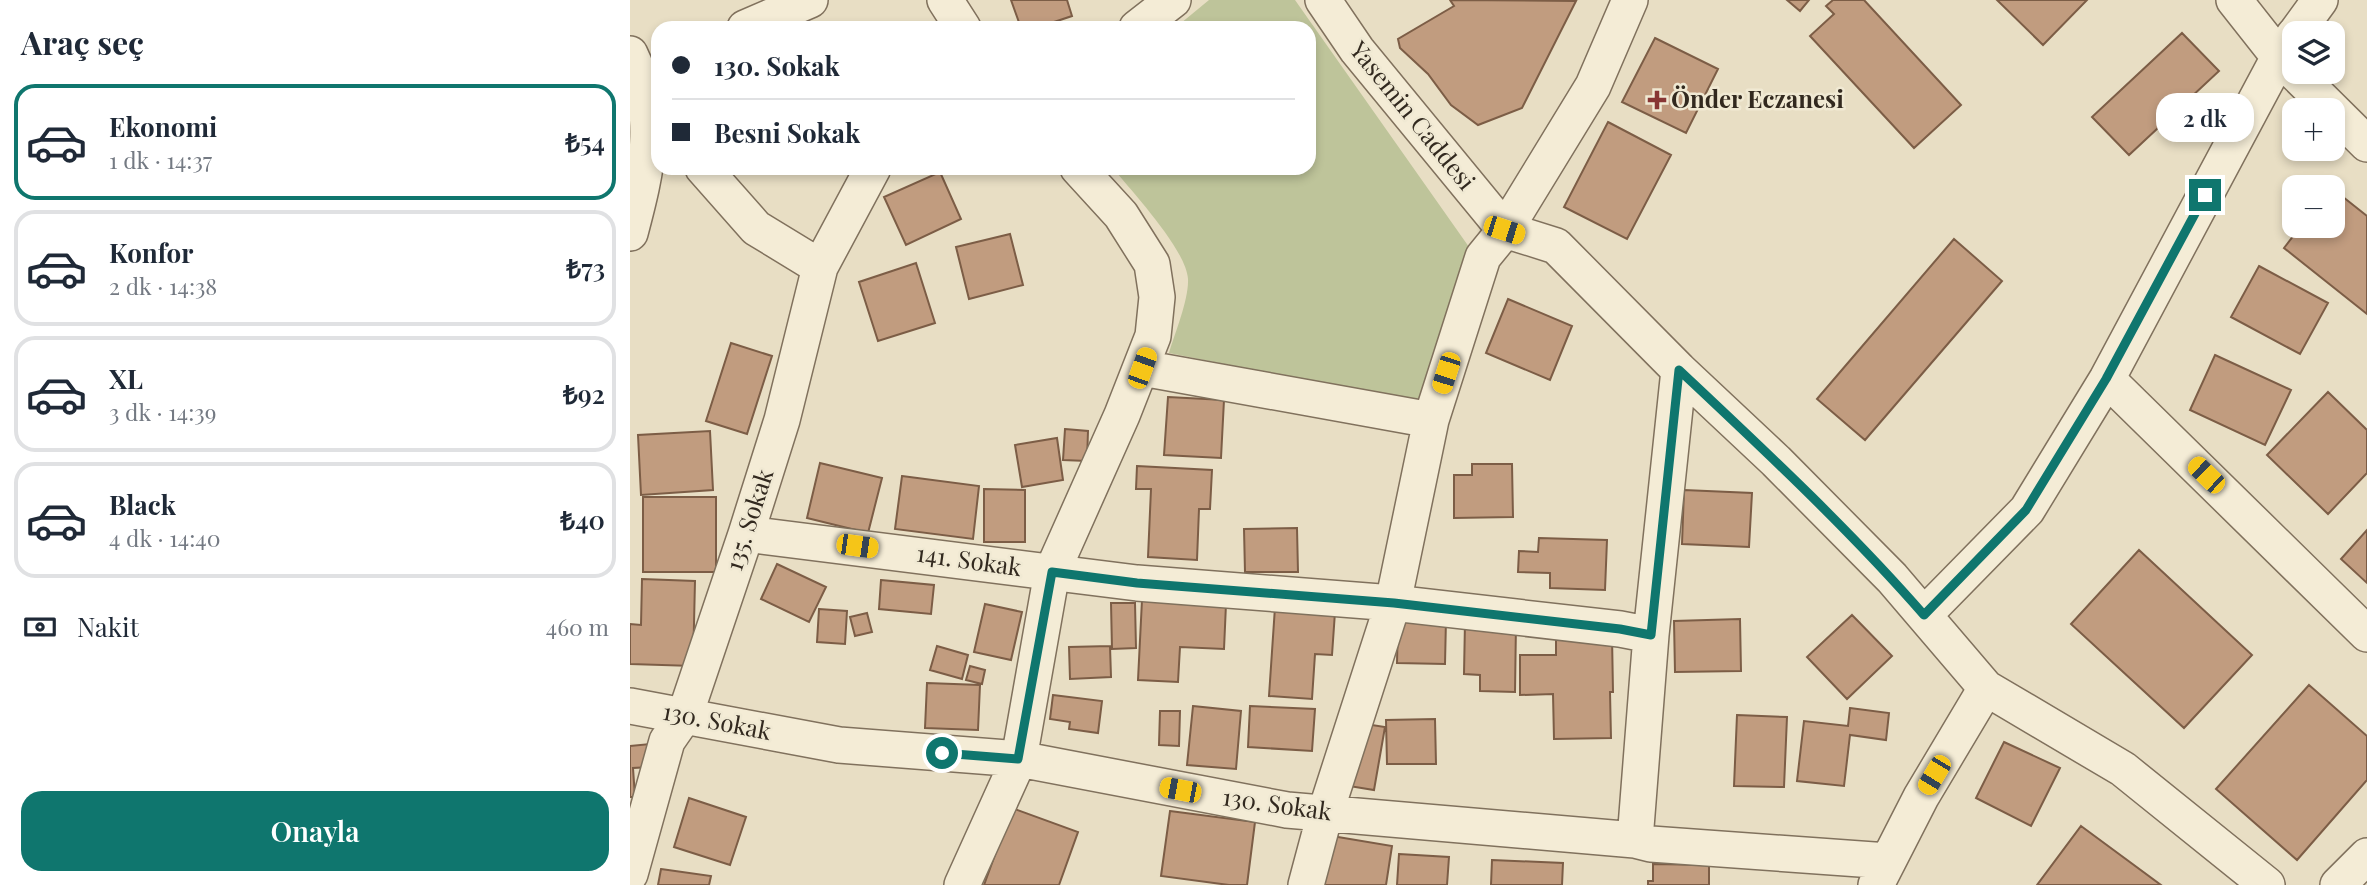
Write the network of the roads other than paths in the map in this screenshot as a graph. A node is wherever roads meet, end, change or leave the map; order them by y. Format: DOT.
graph roads {
  1 [pos="810,0"];
  2 [pos="945,0"];
  3 [pos="1173,0"];
  4 [pos="1323,0"];
  5 [pos="1630,0"];
  6 [pos="2234,0"];
  7 [pos="2320,0"];
  8 [pos="761,21"];
  9 [pos="958,21"];
  10 [pos="1146,21"];
  11 [pos="2305,21"];
  12 [pos="2282,36"];
  13 [pos="2282,57"];
  14 [pos="639,67"];
  15 [pos="2322,84"];
  16 [pos="651,109"];
  17 [pos="651,139"];
  18 [pos="2367,144"];
  19 [pos="709,175"];
  20 [pos="869,175"];
  21 [pos="1084,175"];
  22 [pos="1504,230"];
  23 [pos="630,233"];
  24 [pos="820,267"];
  25 [pos="1142,368"];
  26 [pos="1679,370"];
  27 [pos="2106,379"];
  28 [pos="1431,420"];
  29 [pos="746,534"];
  30 [pos="1052,572"];
  31 [pos="1394,603"];
  32 [pos="1924,615"];
  33 [pos="2367,634"];
  34 [pos="1651,635"];
  35 [pos="1986,688"];
  36 [pos="630,706"];
  37 [pos="685,715"];
  38 [pos="1018,759"];
  39 [pos="1325,814"];
  40 [pos="1635,840"];
  41 [pos="2367,856"];
  42 [pos="1882,873"];
  43 [pos="630,874"];
  44 [pos="962,885"];
  45 [pos="1306,885"];
  46 [pos="2267,885"];
  47 [pos="2338,885"];
  1 -- 8 [label="street"];
  2 -- 9 [label="street"];
  3 -- 10 [label="street"];
  4 -- 22 [label="street, Yasemin Caddesi"];
  5 -- 22 [label="street"];
  6 -- 12 [label="street"];
  7 -- 11 [label="street"];
  13 -- 27 [label="street"];
  14 -- 16 [label="street"];
  15 -- 18 [label="street"];
  17 -- 23 [label="street"];
  19 -- 24 [label="street"];
  20 -- 24 [label="street, 135. Sokak"];
  21 -- 25 [label="street"];
  22 -- 26 [label="street"];
  22 -- 28 [label="street"];
  24 -- 29 [label="street, 135. Sokak"];
  25 -- 28 [label="street"];
  25 -- 30 [label="street"];
  26 -- 32 [label="street"];
  26 -- 34 [label="street"];
  27 -- 32 [label="street"];
  27 -- 33 [label="street"];
  28 -- 31 [label="street"];
  29 -- 30 [label="street, 141. Sokak"];
  29 -- 37 [label="street, 135. Sokak"];
  30 -- 31 [label="street, 141. Sokak"];
  30 -- 38 [label="street"];
  31 -- 34 [label="street, 141. Sokak"];
  31 -- 39 [label="street"];
  32 -- 35 [label="street"];
  34 -- 40 [label="street"];
  35 -- 42 [label="street"];
  35 -- 46 [label="street"];
  36 -- 37 [label="street, 130. Sokak"];
  37 -- 38 [label="street, 130. Sokak"];
  37 -- 43 [label="street, 135. Sokak"];
  38 -- 39 [label="street, 130. Sokak"];
  38 -- 44 [label="street"];
  39 -- 40 [label="street, 130. Sokak"];
  39 -- 45 [label="street"];
  40 -- 42 [label="street, 130. Sokak"];
  41 -- 47 [label="street"];
}
